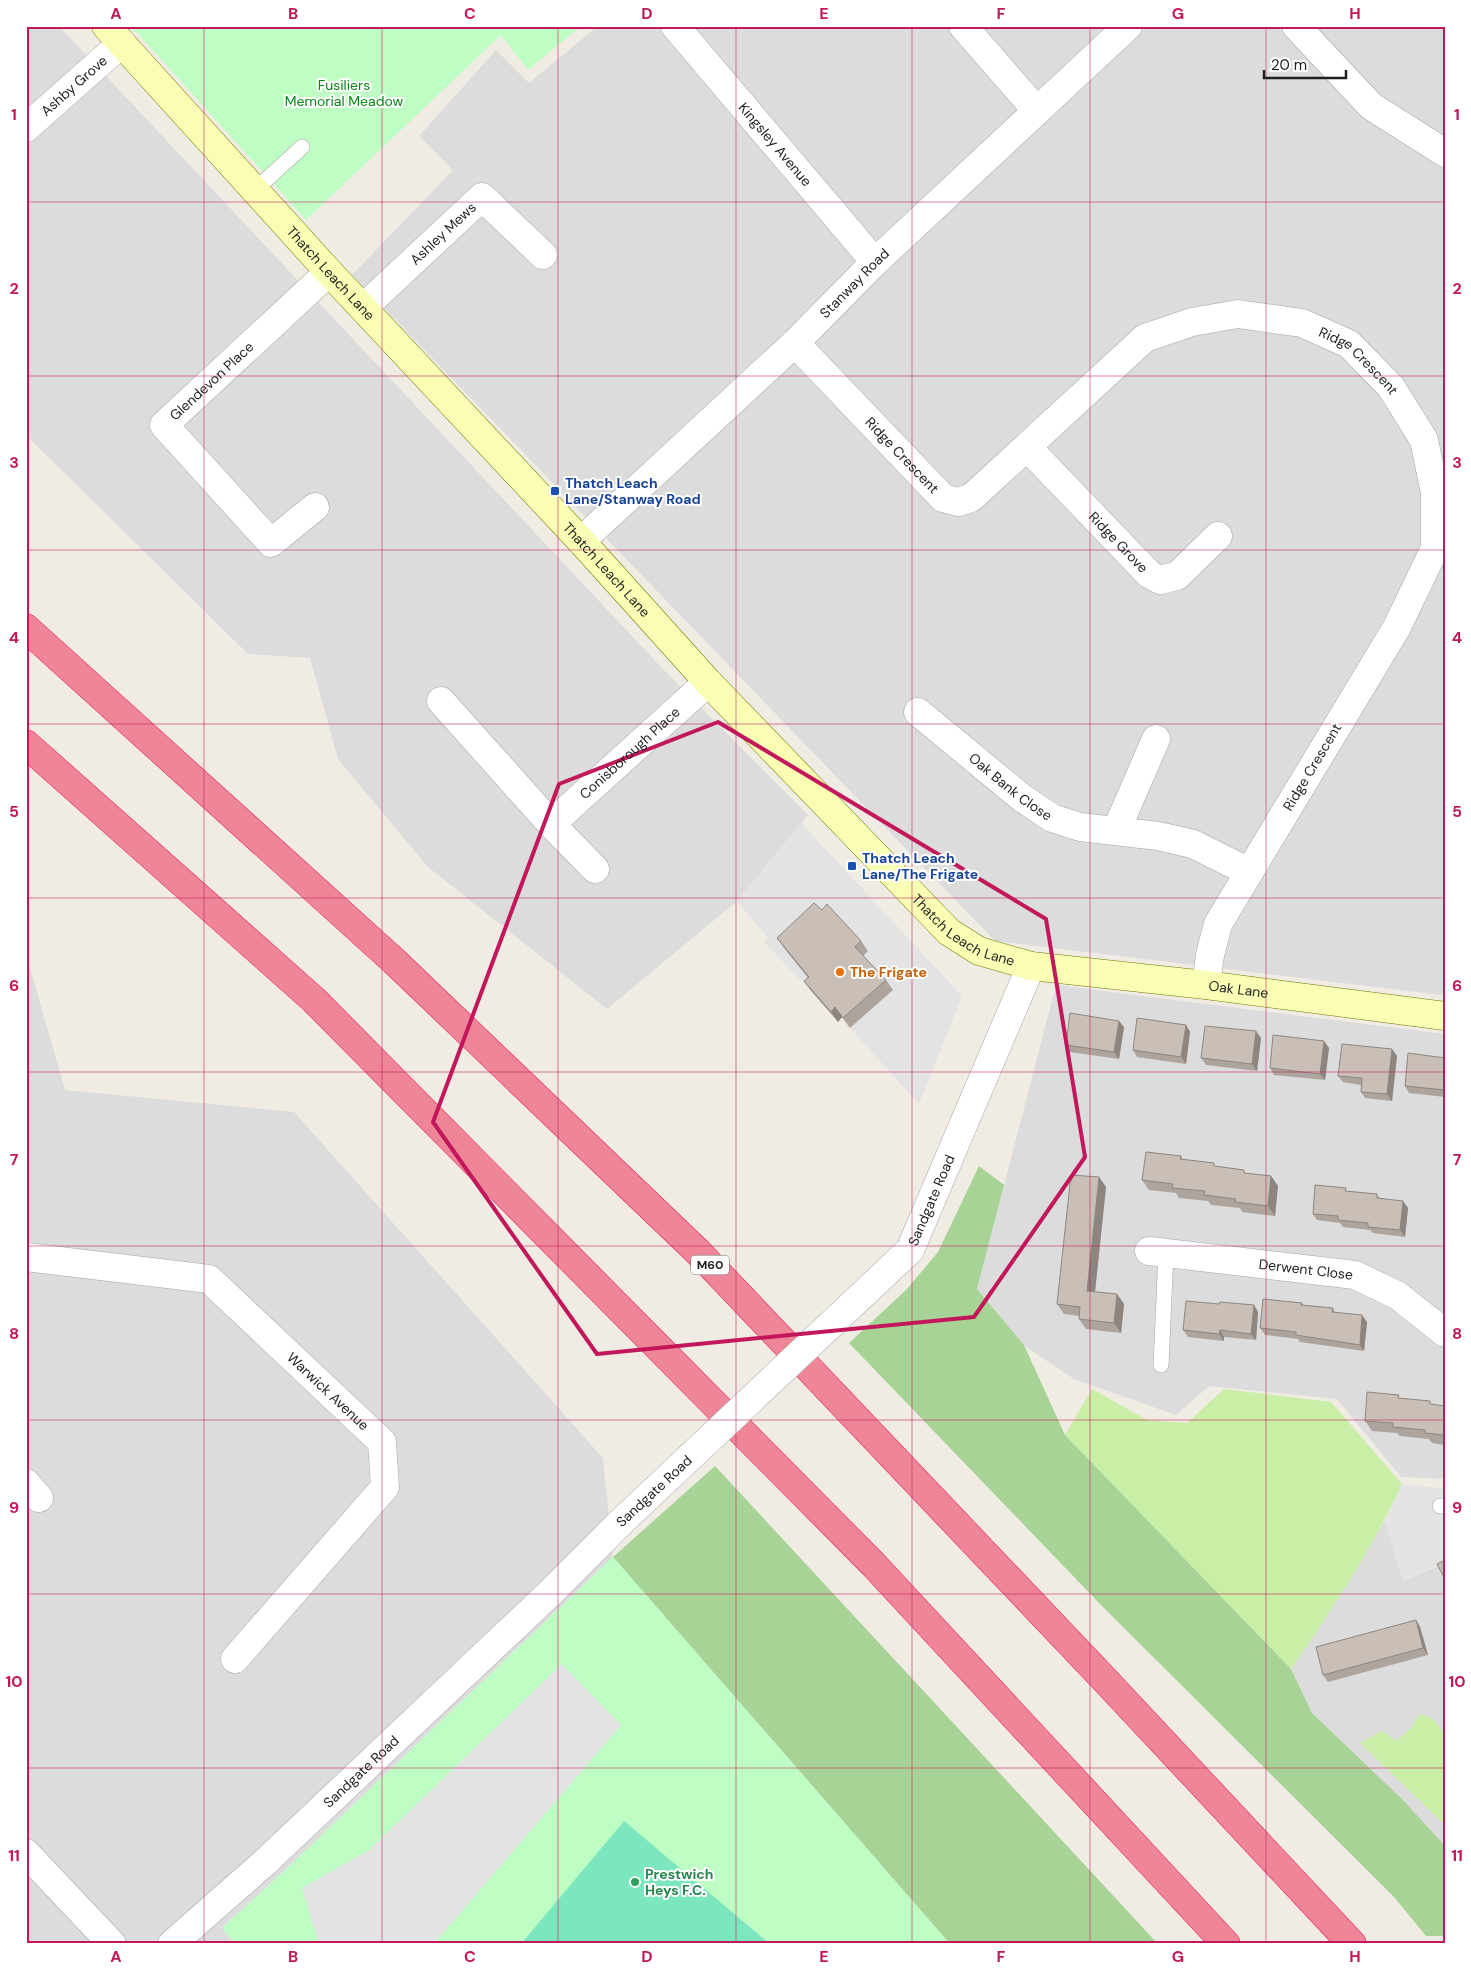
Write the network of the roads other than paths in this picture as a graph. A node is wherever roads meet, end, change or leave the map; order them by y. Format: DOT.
graph roads {
  1 [pos="674,26"];
  2 [pos="963,26"];
  3 [pos="1128,26"];
  4 [pos="1296,26"];
  5 [pos="114,35"];
  6 [pos="1037,111"];
  7 [pos="26,128"];
  8 [pos="302,147"];
  9 [pos="1445,153"];
  10 [pos="255,190"];
  11 [pos="543,255"];
  12 [pos="875,262"];
  13 [pos="329,272"];
  14 [pos="364,307"];
  15 [pos="794,343"];
  16 [pos="1028,447"];
  17 [pos="315,507"];
  18 [pos="1218,536"];
  19 [pos="581,541"];
  20 [pos="26,628"];
  21 [pos="708,682"];
  22 [pos="441,701"];
  23 [pos="918,712"];
  24 [pos="1156,739"];
  25 [pos="26,744"];
  26 [pos="551,824"];
  27 [pos="1116,831"];
  28 [pos="595,870"];
  29 [pos="1248,872"];
  30 [pos="1031,966"];
  31 [pos="1206,985"];
  32 [pos="1445,1016"];
  33 [pos="1158,1252"];
  34 [pos="26,1257"];
  35 [pos="1445,1333"];
  36 [pos="1161,1365"];
  37 [pos="234,1659"];
  38 [pos="26,1852"];
  39 [pos="112,1944"];
  40 [pos="172,1944"];
  41 [pos="1226,1944"];
  42 [pos="1352,1944"];
  1 -- 12 [label="street, Kingsley Avenue"];
  2 -- 6 [label="street"];
  3 -- 6 [label="street, Stanway Road"];
  4 -- 9 [label="street"];
  5 -- 7 [label="street, Ashby Grove"];
  5 -- 10 [label="street, Thatch Leach Lane"];
  6 -- 12 [label="street, Stanway Road"];
  8 -- 10 [label="lane"];
  10 -- 13 [label="street, Thatch Leach Lane"];
  11 -- 14 [label="street, Ashley Mews"];
  12 -- 15 [label="street, Stanway Road"];
  13 -- 14 [label="street, Thatch Leach Lane"];
  13 -- 17 [label="street, Glendevon Place"];
  14 -- 19 [label="street, Thatch Leach Lane"];
  15 -- 16 [label="street, Ridge Crescent"];
  15 -- 19 [label="street, Stanway Road"];
  16 -- 18 [label="street, Ridge Grove"];
  16 -- 29 [label="street, Ridge Crescent"];
  19 -- 21 [label="street, Thatch Leach Lane"];
  20 -- 42 [label="highway, M60"];
  21 -- 26 [label="street, Conisborough Place"];
  21 -- 30 [label="street, Thatch Leach Lane"];
  22 -- 26 [label="street"];
  23 -- 27 [label="street, Oak Bank Close"];
  24 -- 27 [label="street"];
  25 -- 41 [label="highway"];
  26 -- 28 [label="street"];
  27 -- 29 [label="street, Oak Bank Close"];
  29 -- 31 [label="street, Ridge Crescent"];
  30 -- 31 [label="street, Oak Lane"];
  30 -- 40 [label="street, Sandgate Road, bridge"];
  31 -- 32 [label="street, Oak Lane"];
  33 -- 35 [label="street, Derwent Close"];
  33 -- 36 [label="lane"];
  34 -- 37 [label="street, Warwick Avenue"];
  38 -- 39 [label="street"];
}
